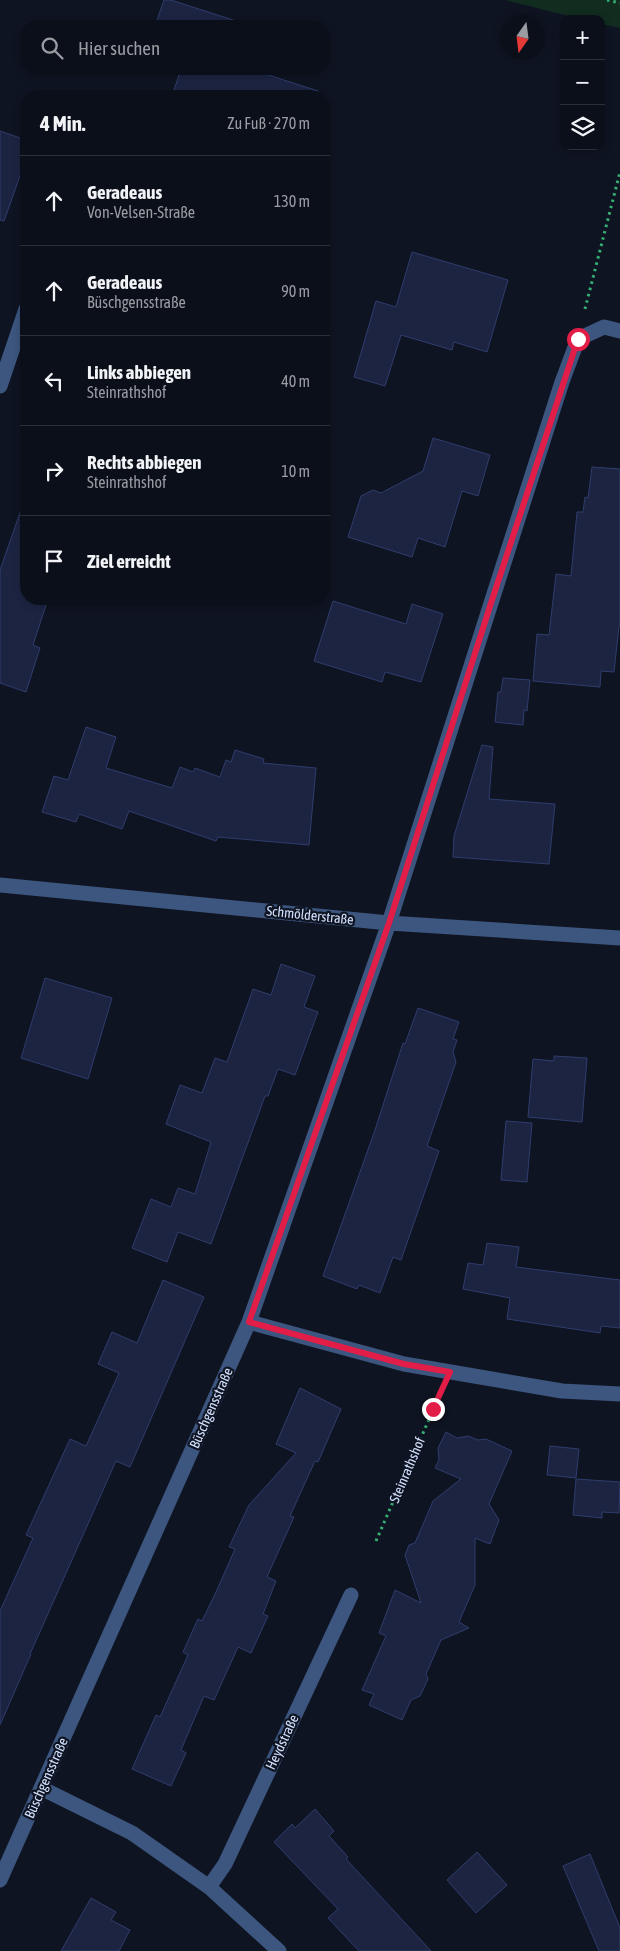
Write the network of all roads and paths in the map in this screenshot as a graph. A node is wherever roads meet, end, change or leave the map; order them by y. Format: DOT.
graph roads {
  1 [pos="607,0"];
  2 [pos="620,3"];
  3 [pos="620,172"];
  4 [pos="20,327"];
  5 [pos="620,331"];
  6 [pos="578,339"];
  7 [pos="0,386"];
  8 [pos="0,885"];
  9 [pos="389,923"];
  10 [pos="620,938"];
  11 [pos="249,1322"];
  12 [pos="450,1372"];
  13 [pos="620,1394"];
  14 [pos="376,1541"];
  15 [pos="351,1595"];
  16 [pos="41,1788"];
  17 [pos="0,1880"];
  18 [pos="209,1887"];
  19 [pos="279,1951"];
  1 -- 2 [label="path"];
  3 -- 6 [label="path"];
  4 -- 7 [label="street"];
  5 -- 6 [label="street"];
  6 -- 9 [label="street, Büschgensstraße"];
  8 -- 9 [label="street, Schmölderstraße"];
  9 -- 10 [label="street, Schmölderstraße"];
  9 -- 11 [label="street, Büschgensstraße"];
  11 -- 12 [label="street"];
  11 -- 16 [label="street, Büschgensstraße"];
  12 -- 13 [label="street"];
  12 -- 14 [label="path, Steinrathshof"];
  15 -- 18 [label="street, Heydstraße"];
  16 -- 17 [label="street, Büschgensstraße"];
  16 -- 18 [label="street"];
  18 -- 19 [label="street"];
}
